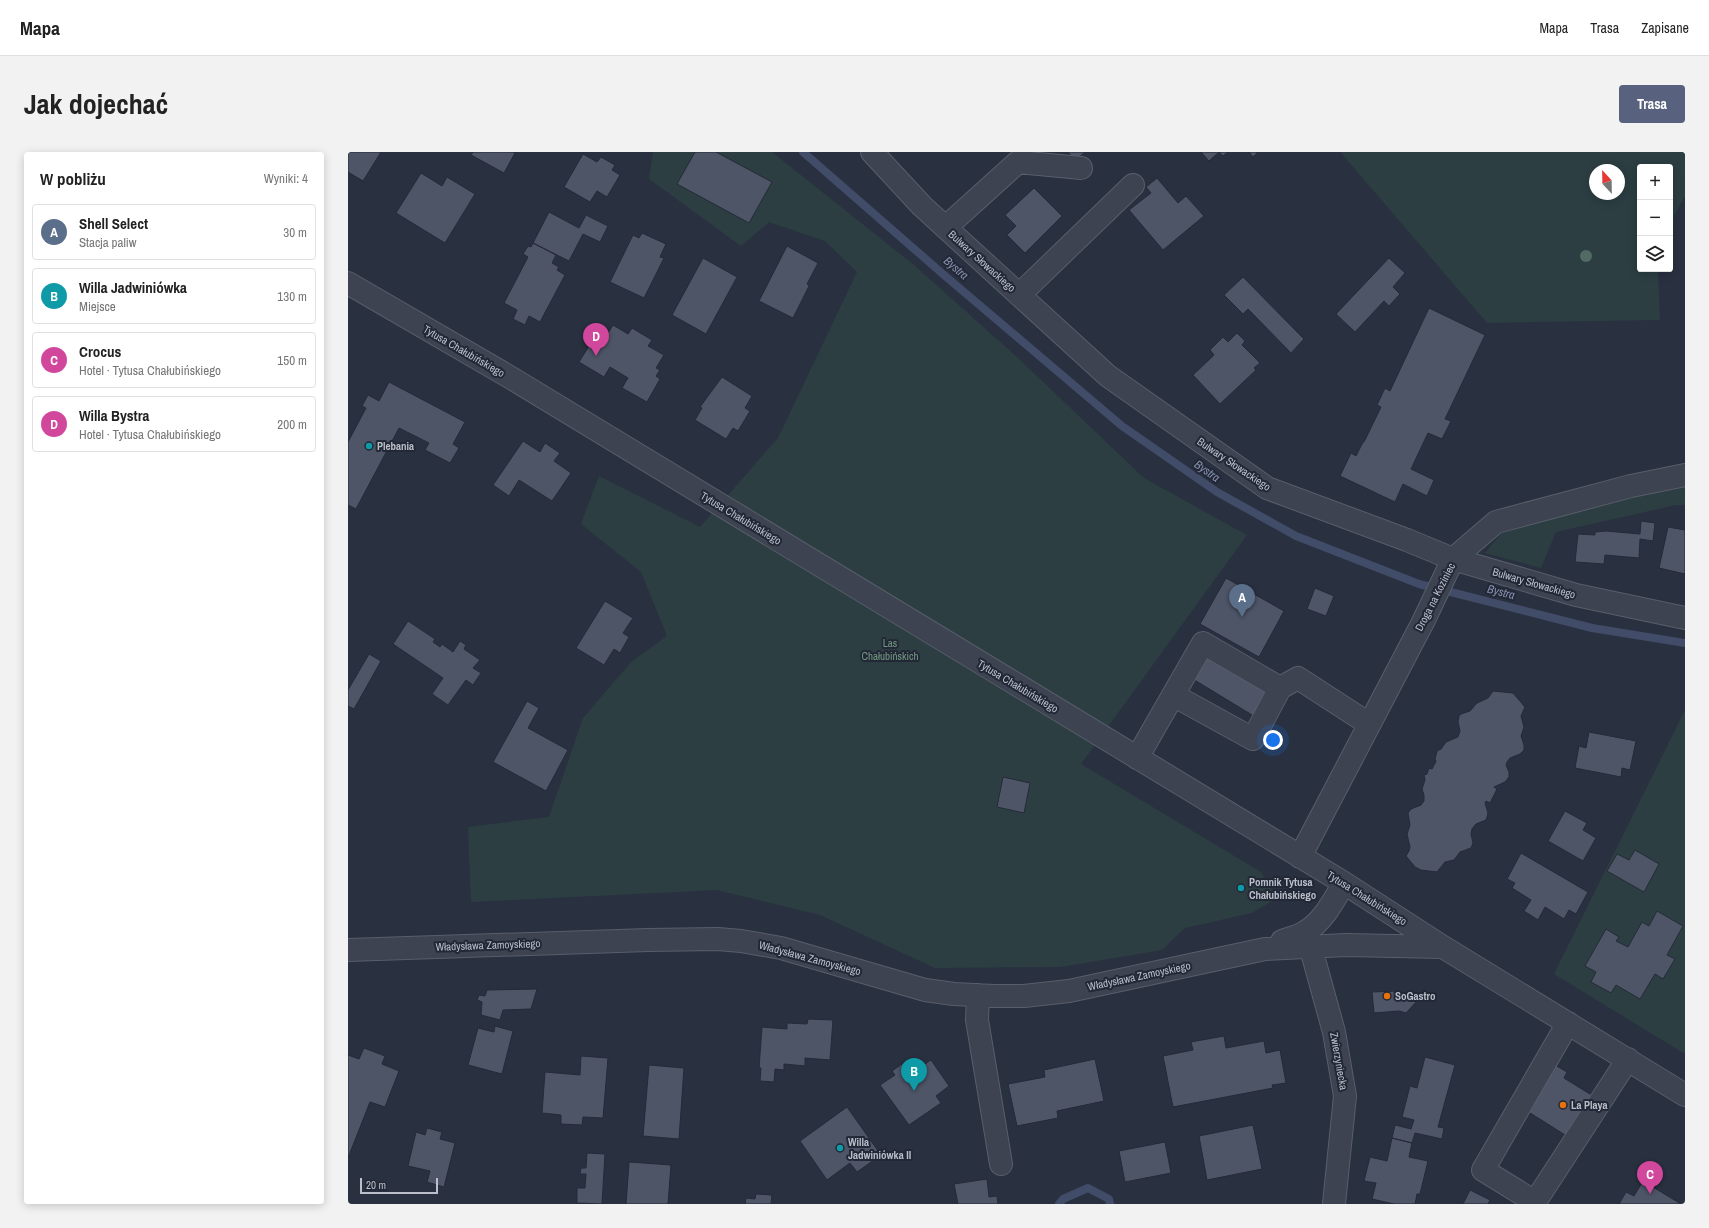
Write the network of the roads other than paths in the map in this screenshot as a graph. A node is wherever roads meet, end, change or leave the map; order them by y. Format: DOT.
graph roads {
  1 [pos="878,155"];
  2 [pos="1081,168"];
  3 [pos="1134,185"];
  4 [pos="946,228"];
  5 [pos="348,283"];
  6 [pos="1019,295"];
  7 [pos="1685,475"];
  8 [pos="1450,565"];
  9 [pos="1685,618"];
  10 [pos="1280,688"];
  11 [pos="1173,695"];
  12 [pos="1369,724"];
  13 [pos="1137,758"];
  14 [pos="1300,857"];
  15 [pos="1344,883"];
  16 [pos="1310,945"];
  17 [pos="1443,947"];
  18 [pos="1265,949"];
  19 [pos="348,950"];
  20 [pos="978,995"];
  21 [pos="1568,1023"];
  22 [pos="1628,1059"];
  23 [pos="1685,1095"];
  24 [pos="1001,1164"];
  25 [pos="1534,1203"];
  26 [pos="1334,1204"];
  1 -- 4 [label="street, Bulwary Słowackiego"];
  2 -- 4 [label="street"];
  3 -- 6 [label="street"];
  4 -- 6 [label="street, Bulwary Słowackiego"];
  5 -- 13 [label="street, Tytusa Chałubińskiego"];
  6 -- 8 [label="street, Bulwary Słowackiego"];
  7 -- 8 [label="street, Droga na Koziniec"];
  8 -- 9 [label="street, Bulwary Słowackiego"];
  8 -- 12 [label="street, Droga na Koziniec"];
  10 -- 11 [label="street"];
  10 -- 11 [label="street"];
  10 -- 12 [label="street"];
  11 -- 13 [label="street"];
  12 -- 14 [label="street, Droga na Koziniec"];
  13 -- 14 [label="street, Tytusa Chałubińskiego"];
  14 -- 15 [label="street, Tytusa Chałubińskiego"];
  15 -- 17 [label="street, Tytusa Chałubińskiego"];
  15 -- 18 [label="street, Władysława Zamoyskiego"];
  16 -- 17 [label="street, Władysława Zamoyskiego"];
  16 -- 18 [label="street, Władysława Zamoyskiego"];
  16 -- 26 [label="street, Zwierzyniecka"];
  17 -- 21 [label="street, Tytusa Chałubińskiego"];
  18 -- 20 [label="street, Władysława Zamoyskiego"];
  19 -- 20 [label="street, Władysława Zamoyskiego"];
  20 -- 24 [label="street"];
  21 -- 22 [label="street, Tytusa Chałubińskiego"];
  21 -- 25 [label="street"];
  22 -- 23 [label="street, Tytusa Chałubińskiego"];
  22 -- 25 [label="street"];
}
